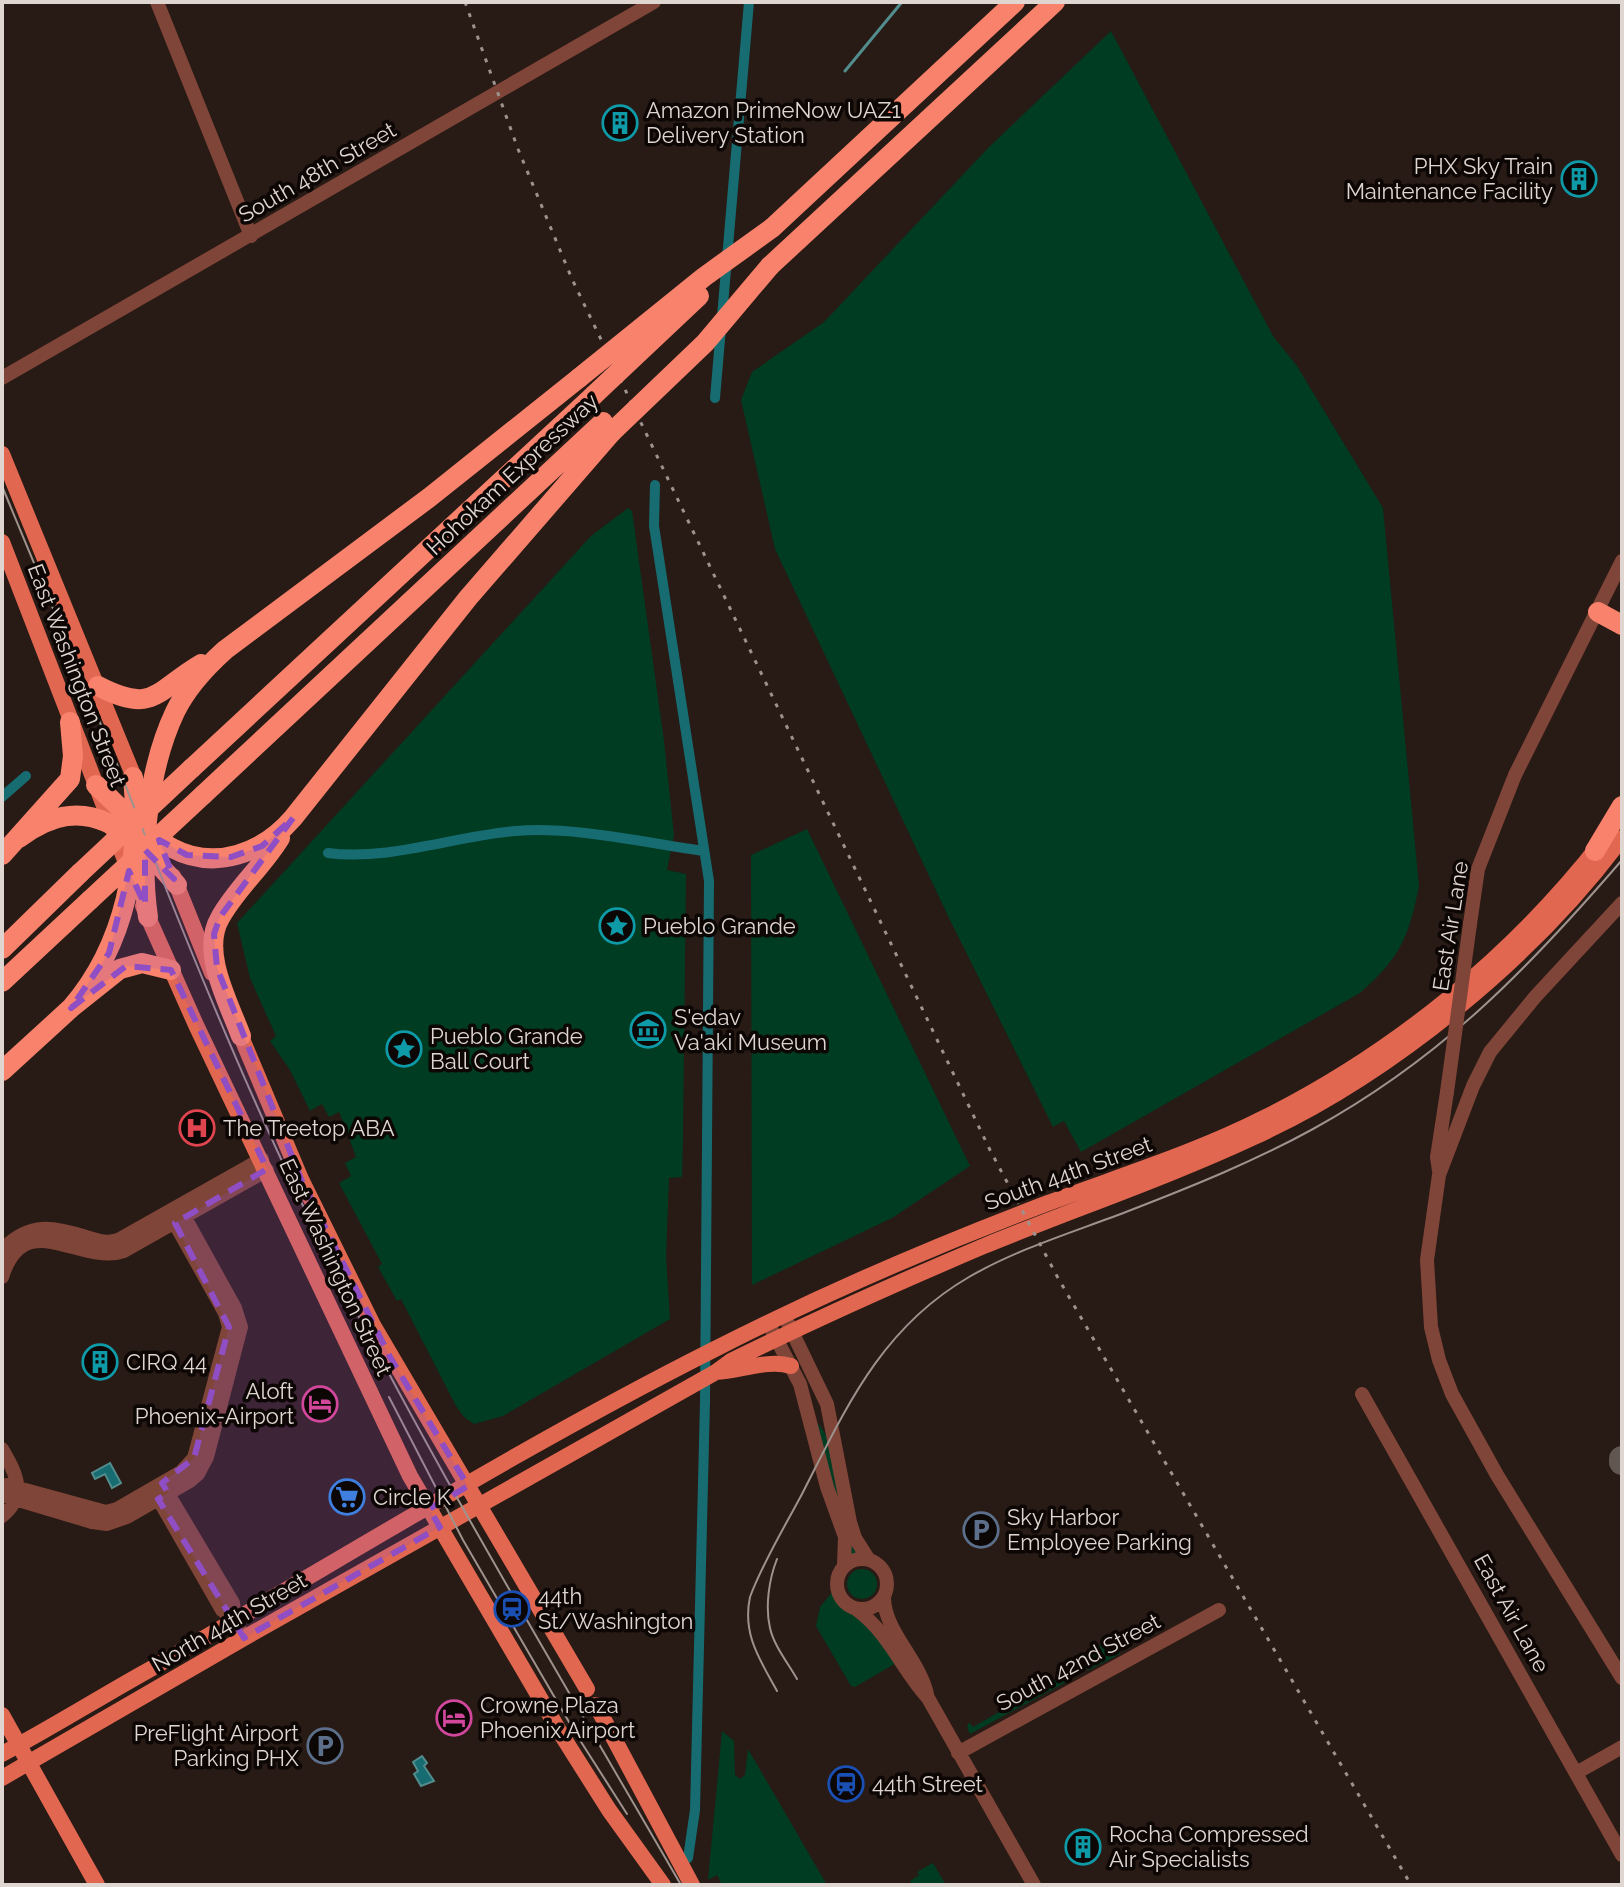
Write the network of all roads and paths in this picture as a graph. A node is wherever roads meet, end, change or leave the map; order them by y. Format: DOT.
graph roads {
  1 [pos="157,2"];
  2 [pos="654,2"];
  3 [pos="1015,2"];
  4 [pos="1055,2"];
  5 [pos="1071,2"];
  6 [pos="991,60"];
  7 [pos="772,228"];
  8 [pos="251,236"];
  9 [pos="2,378"];
  10 [pos="608,427"];
  11 [pos="2,454"];
  12 [pos="2,542"];
  13 [pos="1622,561"];
  14 [pos="1598,612"];
  15 [pos="1622,625"];
  16 [pos="225,650"];
  17 [pos="98,686"];
  18 [pos="70,722"];
  19 [pos="133,777"];
  20 [pos="96,785"];
  21 [pos="1622,806"];
  22 [pos="1622,816"];
  23 [pos="293,818"];
  24 [pos="110,822"];
  25 [pos="145,832"];
  26 [pos="19,838"];
  27 [pos="1613,845"];
  28 [pos="2,855"];
  29 [pos="129,871"];
  30 [pos="80,873"];
  31 [pos="177,885"];
  32 [pos="1622,903"];
  33 [pos="148,917"];
  34 [pos="2,934"];
  35 [pos="2,949"];
  36 [pos="171,970"];
  37 [pos="2,982"];
  38 [pos="71,1008"];
  39 [pos="241,1036"];
  40 [pos="2,1071"];
  41 [pos="264,1165"];
  42 [pos="1439,1175"];
  43 [pos="177,1215"];
  44 [pos="2,1250"];
  45 [pos="2,1277"];
  46 [pos="776,1319"];
  47 [pos="784,1335"];
  48 [pos="791,1366"];
  49 [pos="716,1372"];
  50 [pos="1362,1394"];
  51 [pos="2,1449"];
  52 [pos="468,1486"];
  53 [pos="9,1490"];
  54 [pos="160,1491"];
  55 [pos="479,1505"];
  56 [pos="429,1508"];
  57 [pos="2,1516"];
  58 [pos="440,1527"];
  59 [pos="869,1560"];
  60 [pos="844,1565"];
  61 [pos="884,1597"];
  62 [pos="856,1609"];
  63 [pos="1219,1610"];
  64 [pos="235,1620"];
  65 [pos="244,1638"];
  66 [pos="1622,1678"];
  67 [pos="587,1689"];
  68 [pos="928,1698"];
  69 [pos="596,1705"];
  70 [pos="2,1715"];
  71 [pos="18,1746"];
  72 [pos="1622,1747"];
  73 [pos="958,1753"];
  74 [pos="2,1754"];
  75 [pos="28,1763"];
  76 [pos="1576,1773"];
  77 [pos="2,1778"];
  78 [pos="1622,1855"];
  79 [pos="97,1885"];
  80 [pos="663,1885"];
  81 [pos="692,1885"];
  82 [pos="1034,1885"];
  1 -- 8 [label="street"];
  2 -- 8 [label="street, South 48th Street"];
  3 -- 7 [label="highway, Hohokam Expressway"];
  4 -- 6 [label="highway, Hohokam Expressway"];
  5 -- 6 [label="highway"];
  6 -- 10 [label="highway, Hohokam Expressway, bridge"];
  7 -- 16 [label="highway, bridge"];
  7 -- 30 [label="highway, Hohokam Expressway, bridge"];
  8 -- 9 [label="street, South 48th Street"];
  10 -- 23 [label="highway"];
  10 -- 37 [label="highway, Hohokam Expressway, bridge"];
  11 -- 17 [label="main road, East Washington Street"];
  12 -- 18 [label="main road, East Washington Street"];
  13 -- 14 [label="street, East Air Lane"];
  14 -- 15 [label="highway"];
  14 -- 42 [label="street, East Air Lane, bridge"];
  16 -- 17 [label="highway"];
  16 -- 25 [label="highway"];
  17 -- 19 [label="main road, East Washington Street"];
  18 -- 20 [label="main road, East Washington Street"];
  18 -- 26 [label="highway"];
  19 -- 25 [label="highway"];
  20 -- 24 [label="main road, East Washington Street"];
  20 -- 25 [label="highway"];
  21 -- 27 [label="highway"];
  22 -- 27 [label="main road, South 44th Street"];
  23 -- 25 [label="highway"];
  23 -- 39 [label="highway"];
  24 -- 25 [label="highway"];
  24 -- 26 [label="highway"];
  24 -- 29 [label="main road, East Washington Street"];
  25 -- 29 [label="highway"];
  25 -- 31 [label="highway"];
  25 -- 33 [label="highway"];
  26 -- 28 [label="highway"];
  27 -- 46 [label="main road, South 44th Street"];
  27 -- 47 [label="main road, South 44th Street"];
  29 -- 33 [label="main road, East Washington Street"];
  29 -- 38 [label="highway"];
  30 -- 34 [label="highway"];
  30 -- 35 [label="highway, Hohokam Expressway"];
  31 -- 39 [label="main road, East Washington Street"];
  32 -- 42 [label="street, East Air Lane"];
  33 -- 36 [label="main road, East Washington Street"];
  36 -- 38 [label="highway"];
  36 -- 41 [label="main road, East Washington Street"];
  38 -- 40 [label="highway"];
  39 -- 52 [label="main road, East Washington Street"];
  41 -- 43 [label="street"];
  41 -- 56 [label="main road, East Washington Street"];
  42 -- 66 [label="street, East Air Lane"];
  43 -- 44 [label="street"];
  43 -- 45 [label="street"];
  43 -- 54 [label="street"];
  46 -- 47 [label="street"];
  46 -- 52 [label="main road, South 44th Street"];
  47 -- 48 [label="street"];
  47 -- 49 [label="main road, South 44th Street"];
  47 -- 59 [label="street"];
  48 -- 49 [label="main road"];
  48 -- 60 [label="street"];
  49 -- 55 [label="main road, South 44th Street"];
  50 -- 76 [label="street, East Air Lane"];
  51 -- 53 [label="street"];
  52 -- 55 [label="main road, East Washington Street"];
  52 -- 56 [label="main road, North 44th Street"];
  53 -- 54 [label="street"];
  53 -- 57 [label="street"];
  54 -- 64 [label="street"];
  55 -- 58 [label="main road, North 44th Street"];
  55 -- 67 [label="main road, East Washington Street"];
  56 -- 58 [label="main road, East Washington Street"];
  56 -- 64 [label="main road, North 44th Street"];
  58 -- 65 [label="main road, North 44th Street"];
  58 -- 80 [label="main road, East Washington Street"];
  59 -- 60 [label="street"];
  59 -- 61 [label="street"];
  60 -- 62 [label="street"];
  61 -- 62 [label="street"];
  61 -- 68 [label="street"];
  62 -- 68 [label="street"];
  63 -- 73 [label="street, South 42nd Street"];
  64 -- 65 [label="street"];
  64 -- 71 [label="main road, North 44th Street"];
  65 -- 75 [label="main road, North 44th Street"];
  68 -- 73 [label="street"];
  69 -- 81 [label="main road"];
  70 -- 71 [label="main road"];
  71 -- 74 [label="main road, North 44th Street"];
  71 -- 75 [label="main road"];
  72 -- 76 [label="street"];
  73 -- 82 [label="street"];
  75 -- 77 [label="main road, North 44th Street"];
  75 -- 79 [label="main road"];
  76 -- 78 [label="street, East Air Lane"];
}
